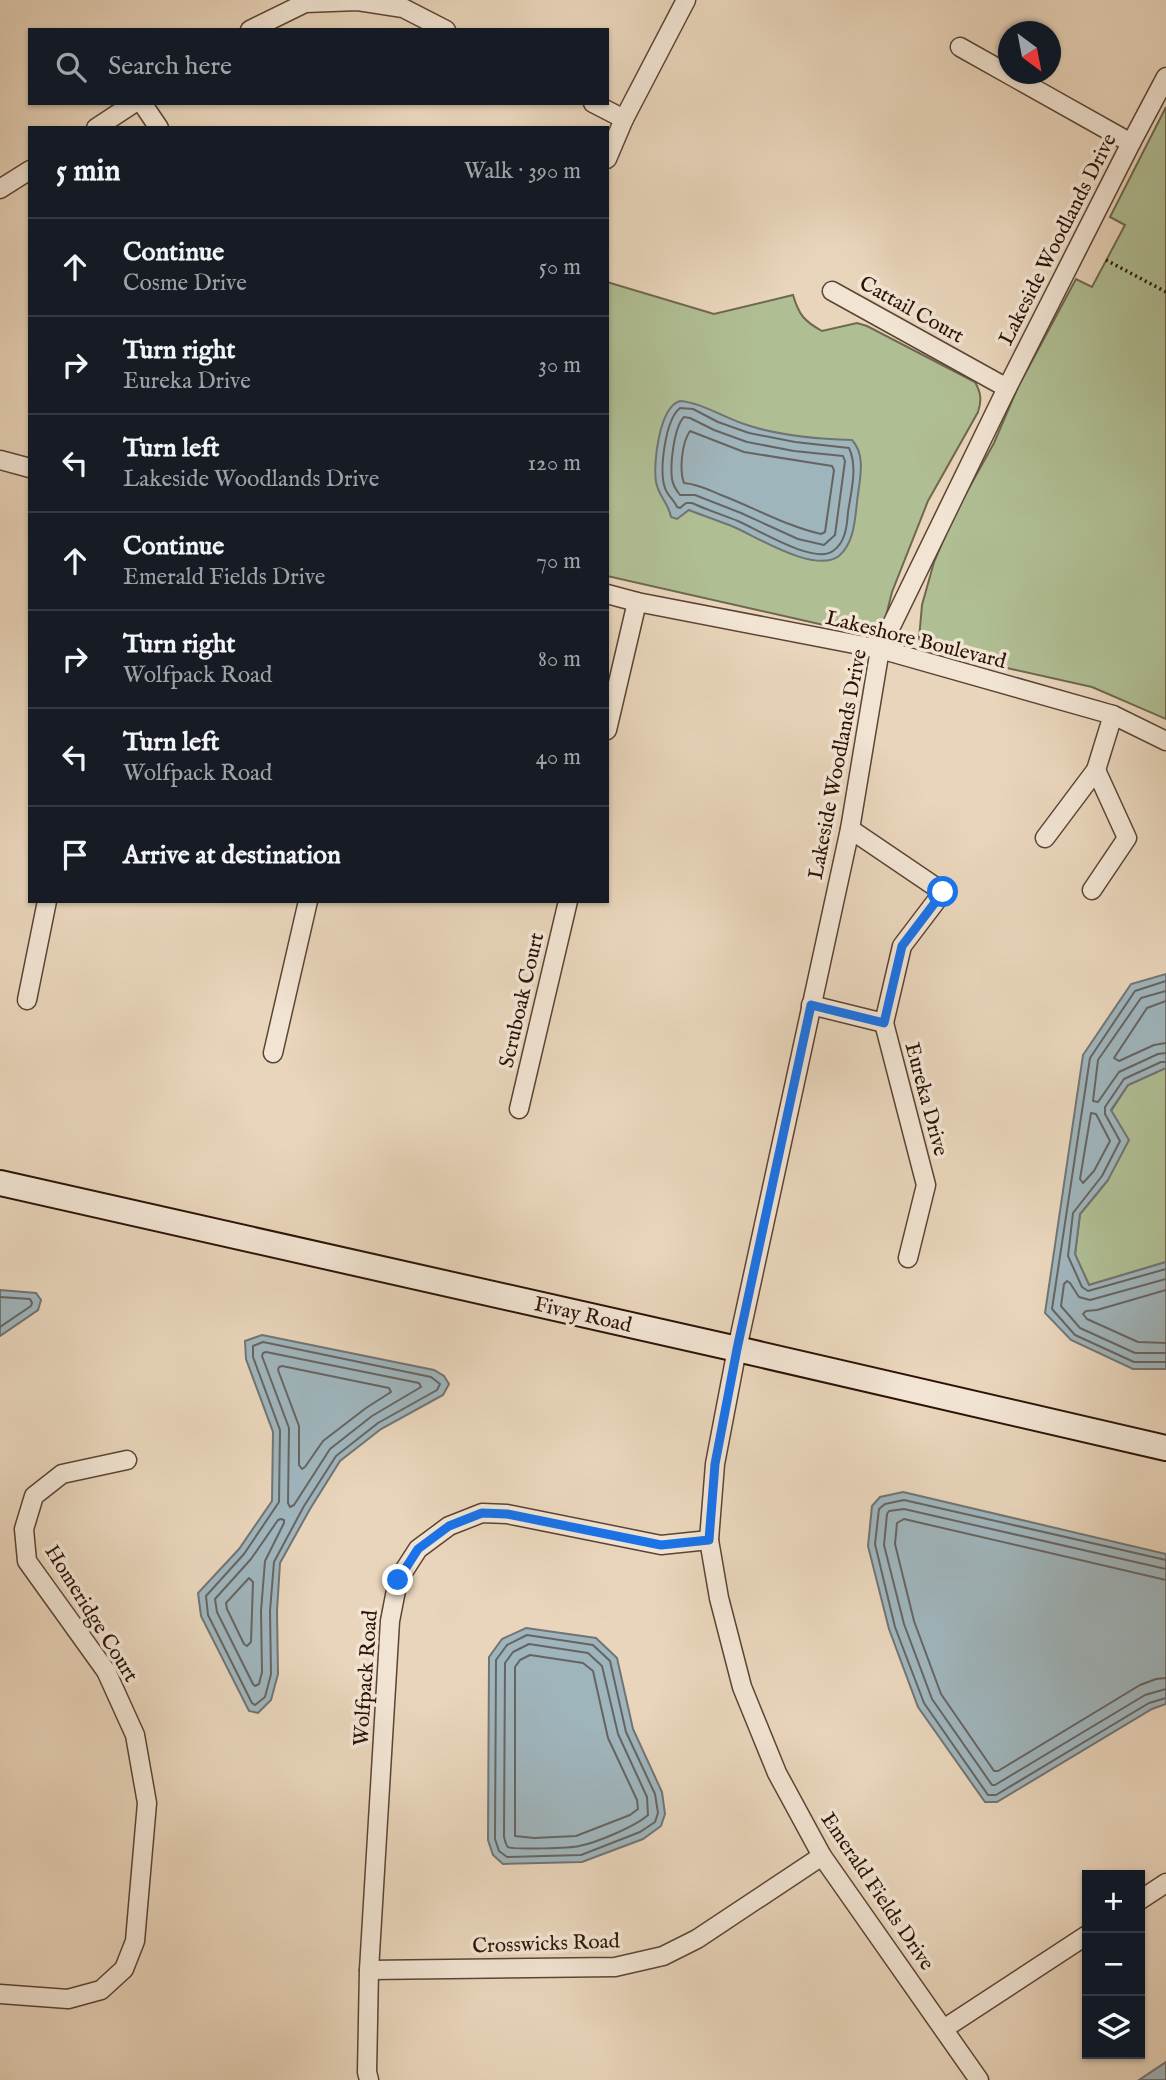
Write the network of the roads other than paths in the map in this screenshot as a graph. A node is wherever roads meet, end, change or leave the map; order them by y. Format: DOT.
graph roads {
  1 [pos="686,0"];
  2 [pos="254,28"];
  3 [pos="442,28"];
  4 [pos="960,47"];
  5 [pos="1166,77"];
  6 [pos="131,105"];
  7 [pos="143,105"];
  8 [pos="597,105"];
  9 [pos="624,119"];
  10 [pos="99,126"];
  11 [pos="158,126"];
  12 [pos="1130,143"];
  13 [pos="609,154"];
  14 [pos="28,171"];
  15 [pos="0,189"];
  16 [pos="832,291"];
  17 [pos="1007,388"];
  18 [pos="0,460"];
  19 [pos="28,467"];
  20 [pos="609,595"];
  21 [pos="637,602"];
  22 [pos="880,649"];
  23 [pos="1113,715"];
  24 [pos="609,721"];
  25 [pos="1166,741"];
  26 [pos="1096,770"];
  27 [pos="850,829"];
  28 [pos="1045,838"];
  29 [pos="1092,890"];
  30 [pos="47,903"];
  31 [pos="308,903"];
  32 [pos="568,903"];
  33 [pos="27,1000"];
  34 [pos="811,1005"];
  35 [pos="884,1023"];
  36 [pos="273,1053"];
  37 [pos="519,1109"];
  38 [pos="0,1183"];
  39 [pos="908,1258"];
  40 [pos="737,1349"];
  41 [pos="1166,1448"];
  42 [pos="127,1460"];
  43 [pos="709,1540"];
  44 [pos="822,1856"];
  45 [pos="1166,1883"];
  46 [pos="1145,1897"];
  47 [pos="1082,1937"];
  48 [pos="369,1970"];
  49 [pos="0,1994"];
  50 [pos="944,2028"];
  51 [pos="369,2080"];
  52 [pos="979,2080"];
  1 -- 9 [label="street"];
  2 -- 3 [label="street"];
  4 -- 12 [label="street"];
  5 -- 12 [label="street, Lakeside Woodlands Drive"];
  6 -- 10 [label="street"];
  7 -- 11 [label="street"];
  8 -- 9 [label="street"];
  9 -- 13 [label="street"];
  12 -- 17 [label="street, Lakeside Woodlands Drive"];
  14 -- 15 [label="street"];
  16 -- 17 [label="street, Cattail Court"];
  17 -- 22 [label="street, Lakeside Woodlands Drive"];
  18 -- 19 [label="street"];
  20 -- 21 [label="street, Lakeshore Boulevard"];
  21 -- 22 [label="street, Lakeshore Boulevard"];
  21 -- 24 [label="street"];
  22 -- 23 [label="street, Lakeshore Boulevard"];
  22 -- 27 [label="street, Lakeside Woodlands Drive"];
  23 -- 25 [label="street, Lakeshore Boulevard"];
  23 -- 26 [label="street"];
  26 -- 28 [label="street"];
  26 -- 29 [label="street"];
  27 -- 34 [label="street, Lakeside Woodlands Drive"];
  27 -- 35 [label="street"];
  30 -- 33 [label="street"];
  31 -- 36 [label="street"];
  32 -- 37 [label="street, Scruboak Court"];
  34 -- 35 [label="street, Eureka Drive"];
  34 -- 40 [label="street, Lakeside Woodlands Drive"];
  35 -- 39 [label="street, Eureka Drive"];
  38 -- 40 [label="street, Fivay Road"];
  40 -- 41 [label="street, Fivay Road"];
  40 -- 43 [label="street, Emerald Fields Drive"];
  42 -- 49 [label="street, Homeridge Court"];
  43 -- 44 [label="street, Emerald Fields Drive"];
  43 -- 48 [label="street, Wolfpack Road"];
  44 -- 48 [label="street, Crosswicks Road"];
  44 -- 50 [label="street, Emerald Fields Drive"];
  45 -- 46 [label="street"];
  47 -- 50 [label="street"];
  48 -- 51 [label="street, Wolfpack Road"];
  50 -- 52 [label="street, Emerald Fields Drive"];
}
